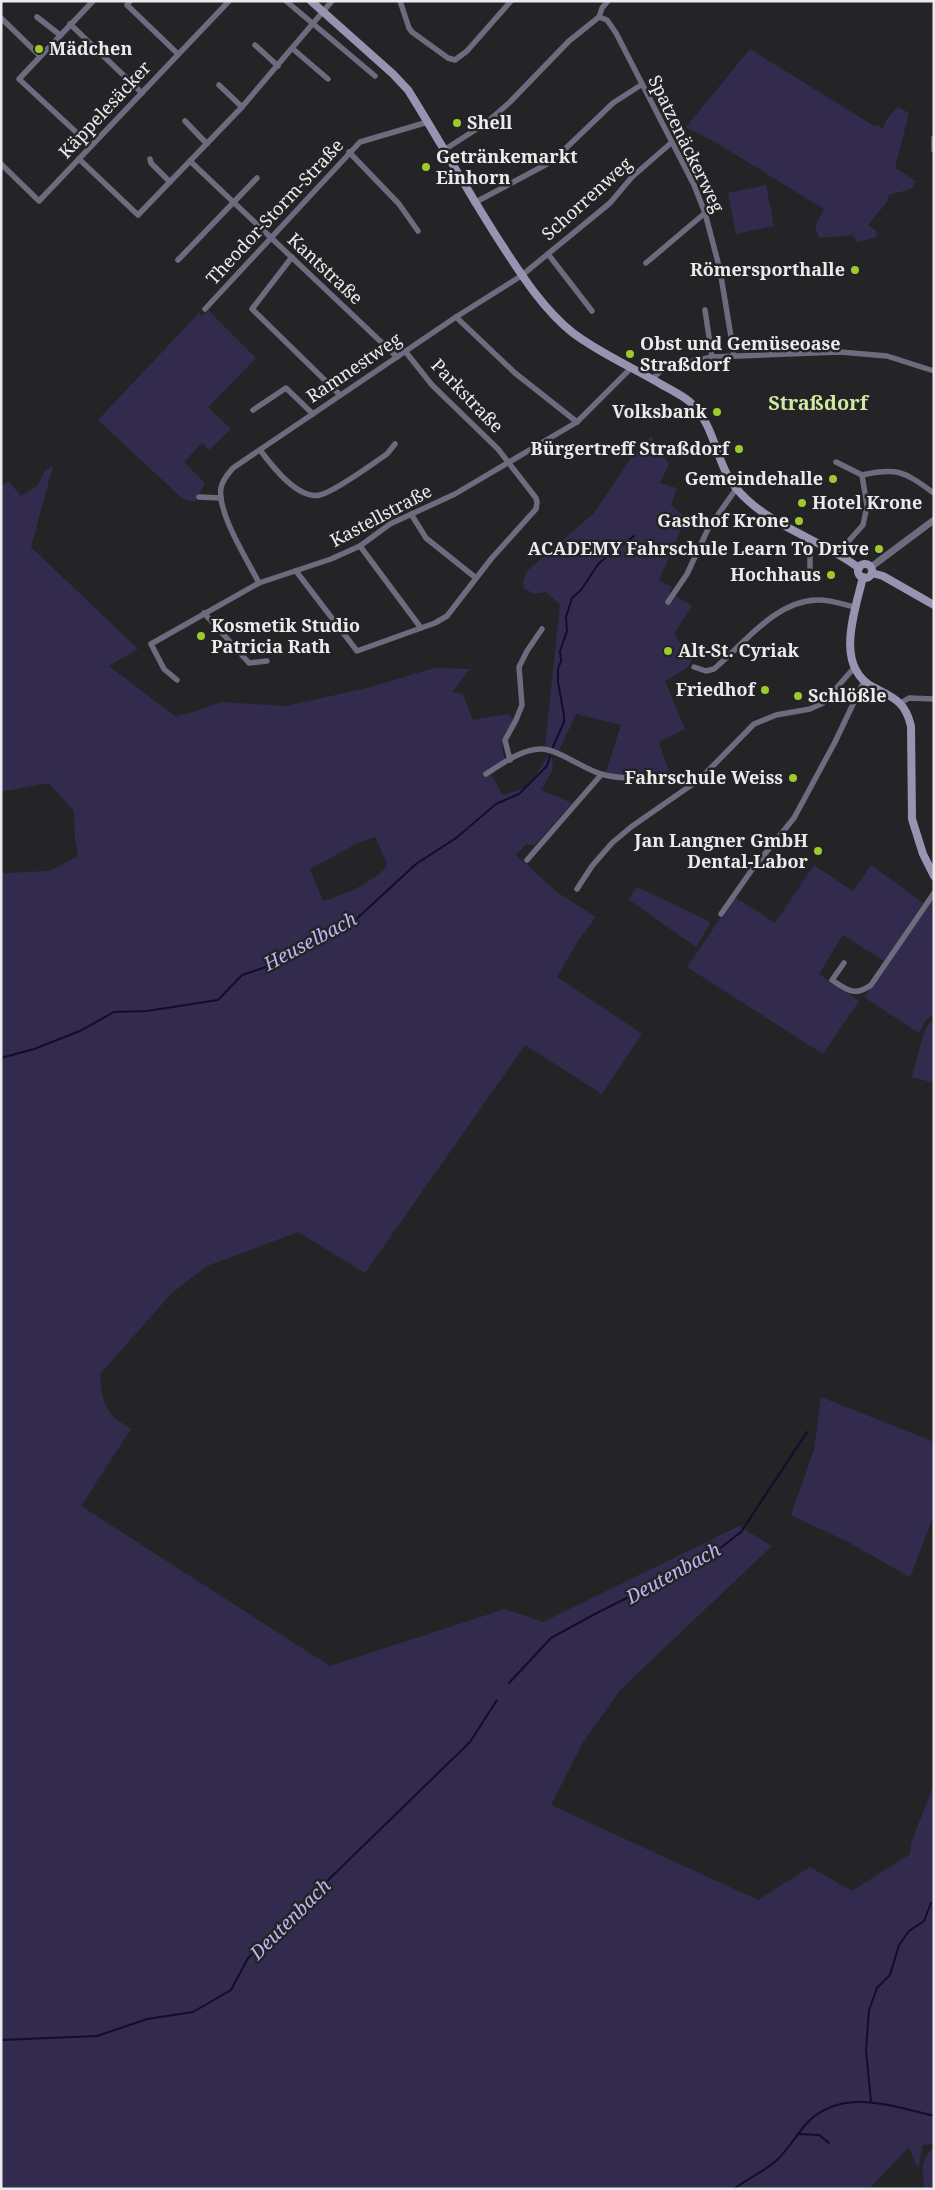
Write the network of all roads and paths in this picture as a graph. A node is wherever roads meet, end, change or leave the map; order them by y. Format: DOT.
graph roads {
  1 [pos="92,1"];
  2 [pos="229,1"];
  3 [pos="286,1"];
  4 [pos="311,1"];
  5 [pos="332,1"];
  6 [pos="400,1"];
  7 [pos="511,1"];
  8 [pos="608,1"];
  9 [pos="126,2"];
  10 [pos="323,12"];
  11 [pos="37,17"];
  12 [pos="599,17"];
  13 [pos="1,18"];
  14 [pos="70,24"];
  15 [pos="314,24"];
  16 [pos="60,35"];
  17 [pos="255,46"];
  18 [pos="293,49"];
  19 [pos="178,54"];
  20 [pos="40,56"];
  21 [pos="278,66"];
  22 [pos="375,76"];
  23 [pos="328,79"];
  24 [pos="219,85"];
  25 [pos="641,85"];
  26 [pos="142,92"];
  27 [pos="242,108"];
  28 [pos="185,121"];
  29 [pos="428,122"];
  30 [pos="934,138"];
  31 [pos="671,143"];
  32 [pos="207,144"];
  33 [pos="91,146"];
  34 [pos="444,150"];
  35 [pos="934,150"];
  36 [pos="349,152"];
  37 [pos="79,159"];
  38 [pos="150,159"];
  39 [pos="190,161"];
  40 [pos="1,164"];
  41 [pos="257,178"];
  42 [pos="170,182"];
  43 [pos="234,202"];
  44 [pos="474,203"];
  45 [pos="705,213"];
  46 [pos="418,231"];
  47 [pos="272,239"];
  48 [pos="548,254"];
  49 [pos="292,257"];
  50 [pos="178,260"];
  51 [pos="646,263"];
  52 [pos="521,276"];
  53 [pos="205,310"];
  54 [pos="705,310"];
  55 [pos="592,311"];
  56 [pos="456,317"];
  57 [pos="406,351"];
  58 [pos="734,355"];
  59 [pos="397,357"];
  60 [pos="712,358"];
  61 [pos="631,368"];
  62 [pos="934,371"];
  63 [pos="652,379"];
  64 [pos="340,395"];
  65 [pos="253,410"];
  66 [pos="313,414"];
  67 [pos="577,422"];
  68 [pos="395,444"];
  69 [pos="260,450"];
  70 [pos="508,462"];
  71 [pos="836,462"];
  72 [pos="862,475"];
  73 [pos="736,488"];
  74 [pos="934,493"];
  75 [pos="199,497"];
  76 [pos="221,498"];
  77 [pos="410,514"];
  78 [pos="934,520"];
  79 [pos="810,538"];
  80 [pos="360,546"];
  81 [pos="837,554"];
  82 [pos="859,568"];
  83 [pos="810,569"];
  84 [pos="871,570"];
  85 [pos="296,571"];
  86 [pos="862,577"];
  87 [pos="476,578"];
  88 [pos="259,583"];
  89 [pos="668,602"];
  90 [pos="934,605"];
  91 [pos="855,607"];
  92 [pos="204,613"];
  93 [pos="421,628"];
  94 [pos="542,630"];
  95 [pos="267,661"];
  96 [pos="694,667"];
  97 [pos="854,668"];
  98 [pos="177,680"];
  99 [pos="864,681"];
  100 [pos="934,699"];
  101 [pos="901,703"];
  102 [pos="510,760"];
  103 [pos="486,774"];
  104 [pos="601,775"];
  105 [pos="700,779"];
  106 [pos="527,860"];
  107 [pos="934,876"];
  108 [pos="577,890"];
  109 [pos="934,893"];
  110 [pos="721,914"];
  111 [pos="844,963"];
  1 -- 14 [label="street"];
  2 -- 19 [label="street, Käppelesäcker"];
  3 -- 15 [label="street"];
  4 -- 10 [label="main road"];
  5 -- 10 [label="street"];
  6 -- 7 [label="street"];
  8 -- 12 [label="street"];
  9 -- 19 [label="street"];
  10 -- 15 [label="street"];
  10 -- 29 [label="main road"];
  11 -- 16 [label="street"];
  12 -- 25 [label="street, Spatzenäckerweg"];
  12 -- 34 [label="street"];
  13 -- 20 [label="street"];
  14 -- 16 [label="street"];
  14 -- 26 [label="street"];
  15 -- 18 [label="street"];
  15 -- 22 [label="street"];
  16 -- 20 [label="street"];
  17 -- 21 [label="street"];
  18 -- 21 [label="street"];
  18 -- 23 [label="street"];
  19 -- 26 [label="street, Käppelesäcker"];
  20 -- 33 [label="street"];
  21 -- 27 [label="street"];
  24 -- 27 [label="street"];
  25 -- 31 [label="street, Spatzenäckerweg"];
  25 -- 44 [label="street"];
  26 -- 33 [label="street, Käppelesäcker"];
  27 -- 32 [label="street"];
  28 -- 32 [label="street"];
  29 -- 34 [label="main road"];
  29 -- 36 [label="street, Theodor-Storm-Straße"];
  30 -- 35 [label="street"];
  31 -- 45 [label="street, Spatzenäckerweg"];
  31 -- 48 [label="street, Schorrenweg"];
  32 -- 39 [label="street"];
  33 -- 37 [label="street, Käppelesäcker"];
  34 -- 44 [label="main road"];
  36 -- 46 [label="street"];
  36 -- 47 [label="street, Theodor-Storm-Straße"];
  37 -- 40 [label="street, Käppelesäcker"];
  37 -- 42 [label="street"];
  38 -- 42 [label="street"];
  39 -- 42 [label="street"];
  39 -- 43 [label="street, Kantstraße"];
  41 -- 43 [label="street"];
  43 -- 47 [label="street, Kantstraße"];
  43 -- 50 [label="street"];
  44 -- 52 [label="main road"];
  45 -- 51 [label="street"];
  45 -- 58 [label="street, Spatzenäckerweg"];
  47 -- 49 [label="street, Kantstraße"];
  47 -- 53 [label="street, Theodor-Storm-Straße"];
  48 -- 52 [label="street, Schorrenweg"];
  48 -- 55 [label="street"];
  49 -- 59 [label="street, Kantstraße"];
  49 -- 64 [label="street"];
  52 -- 56 [label="street, Ramnestweg"];
  52 -- 61 [label="main road"];
  54 -- 60 [label="street"];
  56 -- 57 [label="street, Ramnestweg"];
  56 -- 67 [label="street"];
  57 -- 59 [label="street, Ramnestweg"];
  57 -- 70 [label="street, Parkstraße"];
  58 -- 60 [label="street"];
  58 -- 62 [label="street"];
  59 -- 64 [label="street, Ramnestweg"];
  60 -- 63 [label="street"];
  61 -- 63 [label="main road"];
  61 -- 67 [label="street, Kastellstraße"];
  63 -- 73 [label="main road"];
  64 -- 66 [label="street, Ramnestweg"];
  65 -- 66 [label="street"];
  66 -- 69 [label="street, Ramnestweg"];
  67 -- 70 [label="street, Kastellstraße"];
  68 -- 69 [label="street"];
  69 -- 76 [label="street, Ramnestweg"];
  70 -- 77 [label="street, Kastellstraße"];
  70 -- 87 [label="street, Parkstraße"];
  71 -- 72 [label="street"];
  72 -- 74 [label="street"];
  72 -- 81 [label="street"];
  73 -- 79 [label="main road"];
  73 -- 89 [label="street"];
  75 -- 76 [label="street"];
  76 -- 88 [label="street"];
  77 -- 80 [label="street, Kastellstraße"];
  77 -- 87 [label="street"];
  78 -- 84 [label="street"];
  79 -- 81 [label="main road"];
  79 -- 83 [label="street"];
  80 -- 85 [label="street, Kastellstraße"];
  80 -- 93 [label="street"];
  81 -- 82 [label="main road"];
  82 -- 84 [label="main road"];
  82 -- 86 [label="main road"];
  84 -- 86 [label="main road"];
  84 -- 90 [label="main road"];
  85 -- 88 [label="street, Kastellstraße"];
  85 -- 93 [label="street, Parkstraße"];
  86 -- 91 [label="main road"];
  87 -- 93 [label="street, Parkstraße"];
  88 -- 92 [label="street, Kastellstraße"];
  91 -- 96 [label="street"];
  91 -- 97 [label="main road"];
  92 -- 95 [label="street"];
  92 -- 98 [label="street, Kastellstraße"];
  94 -- 102 [label="street"];
  97 -- 99 [label="main road"];
  97 -- 105 [label="street"];
  99 -- 101 [label="main road"];
  99 -- 110 [label="street"];
  100 -- 101 [label="street"];
  101 -- 107 [label="main road"];
  102 -- 103 [label="street"];
  102 -- 104 [label="street"];
  104 -- 105 [label="street"];
  104 -- 106 [label="street"];
  105 -- 108 [label="street"];
  109 -- 111 [label="street"];
}
